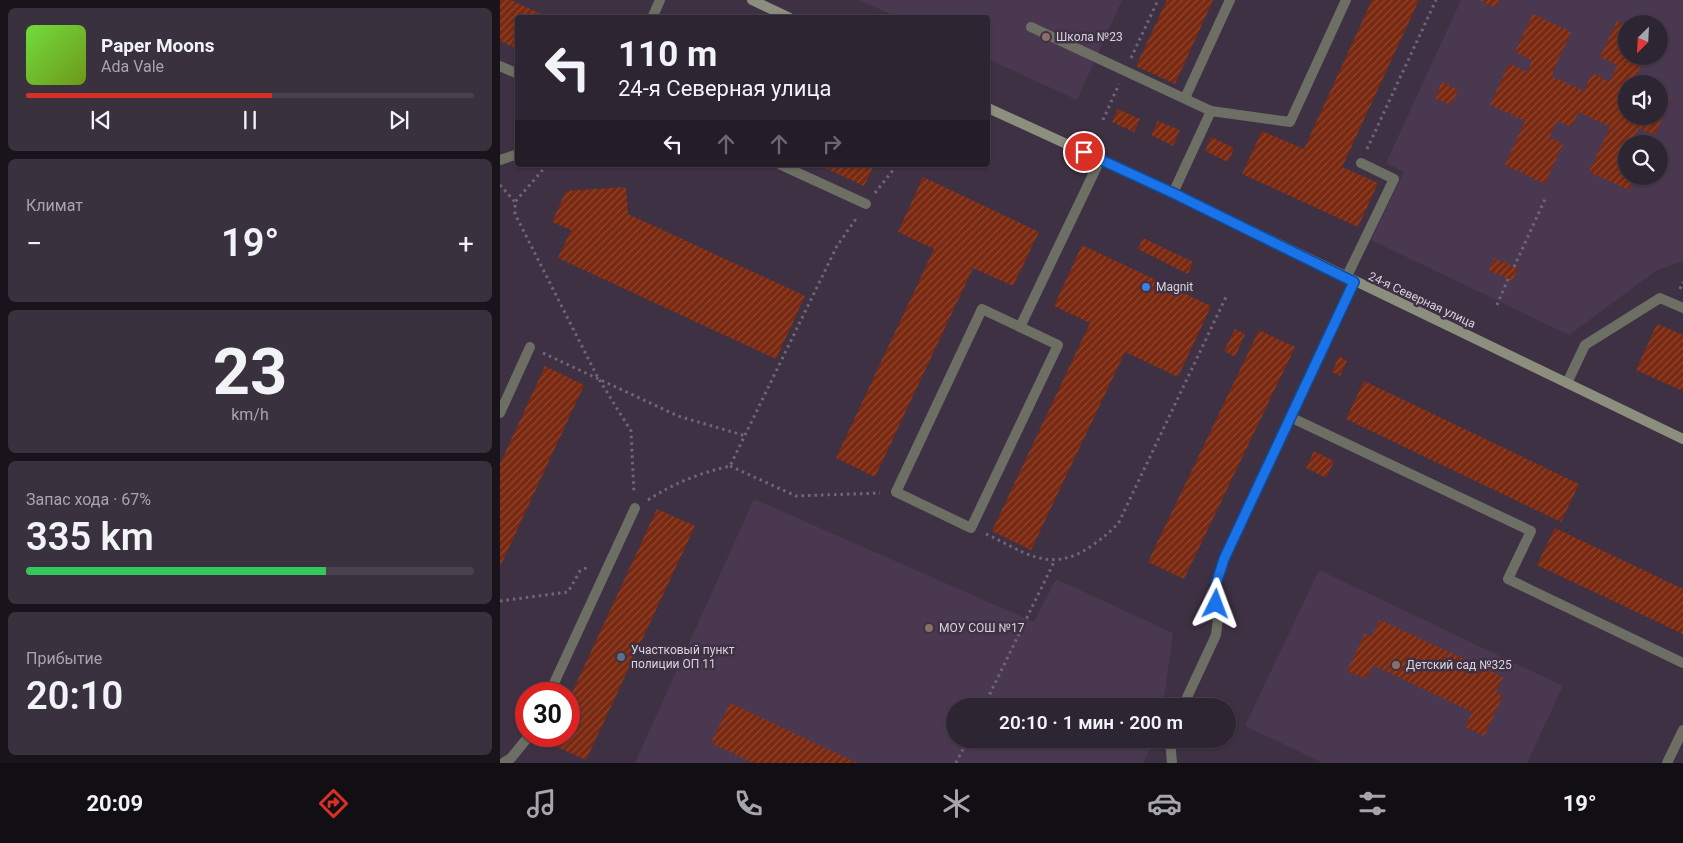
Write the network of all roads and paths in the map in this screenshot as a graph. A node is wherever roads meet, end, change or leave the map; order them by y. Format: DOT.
graph roads {
  1 [pos="660,0"];
  2 [pos="752,0"];
  3 [pos="1230,0"];
  4 [pos="1346,0"];
  5 [pos="1436,0"];
  6 [pos="653,15"];
  7 [pos="784,15"];
  8 [pos="1032,27"];
  9 [pos="500,66"];
  10 [pos="515,73"];
  11 [pos="1185,98"];
  12 [pos="990,109"];
  13 [pos="1211,111"];
  14 [pos="515,155"];
  15 [pos="500,160"];
  16 [pos="1100,160"];
  17 [pos="1361,163"];
  18 [pos="545,167"];
  19 [pos="785,167"];
  20 [pos="895,167"];
  21 [pos="500,185"];
  22 [pos="1173,193"];
  23 [pos="1546,197"];
  24 [pos="514,202"];
  25 [pos="866,204"];
  26 [pos="1514,267"];
  27 [pos="1508,279"];
  28 [pos="1350,280"];
  29 [pos="1226,297"];
  30 [pos="1497,305"];
  31 [pos="1683,308"];
  32 [pos="1020,327"];
  33 [pos="530,347"];
  34 [pos="597,376"];
  35 [pos="1567,383"];
  36 [pos="500,413"];
  37 [pos="1290,417"];
  38 [pos="746,436"];
  39 [pos="1683,440"];
  40 [pos="730,466"];
  41 [pos="896,492"];
  42 [pos="635,508"];
  43 [pos="971,528"];
  44 [pos="613,555"];
  45 [pos="1054,562"];
  46 [pos="500,601"];
  47 [pos="1683,663"];
  48 [pos="555,682"];
  49 [pos="988,698"];
  50 [pos="1187,698"];
  51 [pos="1683,730"];
  52 [pos="520,747"];
  53 [pos="964,748"];
  54 [pos="1171,748"];
  55 [pos="503,763"];
  56 [pos="956,763"];
  57 [pos="1172,763"];
  58 [pos="1667,763"];
  1 -- 6 [label="street"];
  2 -- 7 [label="main road"];
  3 -- 11 [label="street"];
  4 -- 13 [label="street"];
  5 -- 17 [label="path"];
  8 -- 11 [label="street"];
  9 -- 10 [label="street"];
  11 -- 13 [label="street"];
  12 -- 16 [label="main road, 24-я Северная улица"];
  13 -- 22 [label="street"];
  14 -- 15 [label="street"];
  16 -- 22 [label="main road, 24-я Северная улица"];
  16 -- 32 [label="street"];
  17 -- 28 [label="street"];
  18 -- 24 [label="path"];
  19 -- 25 [label="street"];
  20 -- 25 [label="path"];
  21 -- 24 [label="path"];
  22 -- 28 [label="main road, 24-я Северная улица"];
  23 -- 26 [label="path"];
  24 -- 34 [label="path"];
  25 -- 38 [label="path"];
  27 -- 30 [label="path"];
  28 -- 35 [label="main road, 24-я Северная улица"];
  28 -- 37 [label="street"];
  29 -- 45 [label="path"];
  31 -- 35 [label="street"];
  32 -- 41 [label="street"];
  32 -- 43 [label="street"];
  33 -- 34 [label="path"];
  33 -- 36 [label="street"];
  34 -- 38 [label="path"];
  34 -- 42 [label="path"];
  35 -- 39 [label="main road, 24-я Северная улица"];
  37 -- 47 [label="street"];
  37 -- 50 [label="street"];
  38 -- 40 [label="path"];
  40 -- 41 [label="path"];
  40 -- 42 [label="path"];
  41 -- 43 [label="street"];
  42 -- 44 [label="street"];
  43 -- 45 [label="path"];
  44 -- 46 [label="path"];
  44 -- 48 [label="street"];
  45 -- 49 [label="path"];
  51 -- 58 [label="street"];
  52 -- 55 [label="street"];
  53 -- 56 [label="path"];
  54 -- 57 [label="street"];
}
